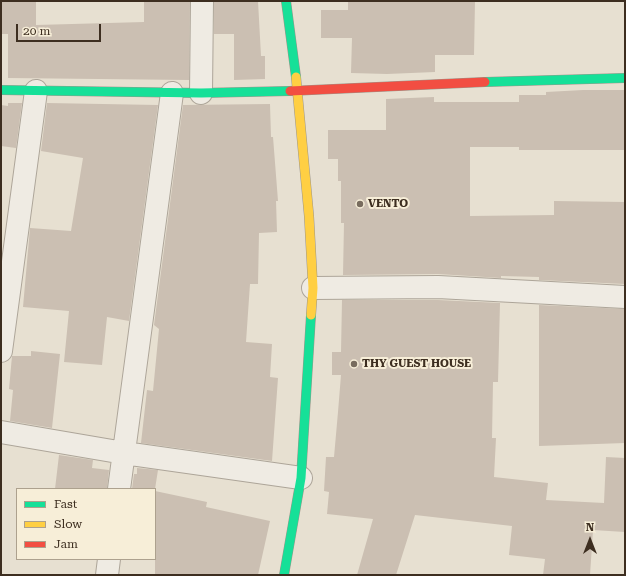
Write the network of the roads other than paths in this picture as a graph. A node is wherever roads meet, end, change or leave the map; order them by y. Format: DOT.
graph roads {
  1 [pos="202,1"];
  2 [pos="286,1"];
  3 [pos="625,78"];
  4 [pos="1,90"];
  5 [pos="298,90"];
  6 [pos="36,91"];
  7 [pos="172,93"];
  8 [pos="201,93"];
  9 [pos="313,288"];
  10 [pos="625,297"];
  11 [pos="1,352"];
  12 [pos="1,432"];
  13 [pos="124,453"];
  14 [pos="301,478"];
  15 [pos="119,488"];
  16 [pos="109,560"];
  17 [pos="107,575"];
  18 [pos="284,575"];
  1 -- 8 [label="street"];
  2 -- 5 [label="street"];
  3 -- 5 [label="street"];
  4 -- 6 [label="street"];
  5 -- 8 [label="street"];
  5 -- 9 [label="street"];
  6 -- 7 [label="street"];
  6 -- 11 [label="street"];
  7 -- 8 [label="street"];
  7 -- 13 [label="street"];
  9 -- 10 [label="street"];
  9 -- 14 [label="street"];
  12 -- 13 [label="street"];
  13 -- 14 [label="street"];
  13 -- 15 [label="street"];
  14 -- 18 [label="street"];
  16 -- 17 [label="street"];
}
